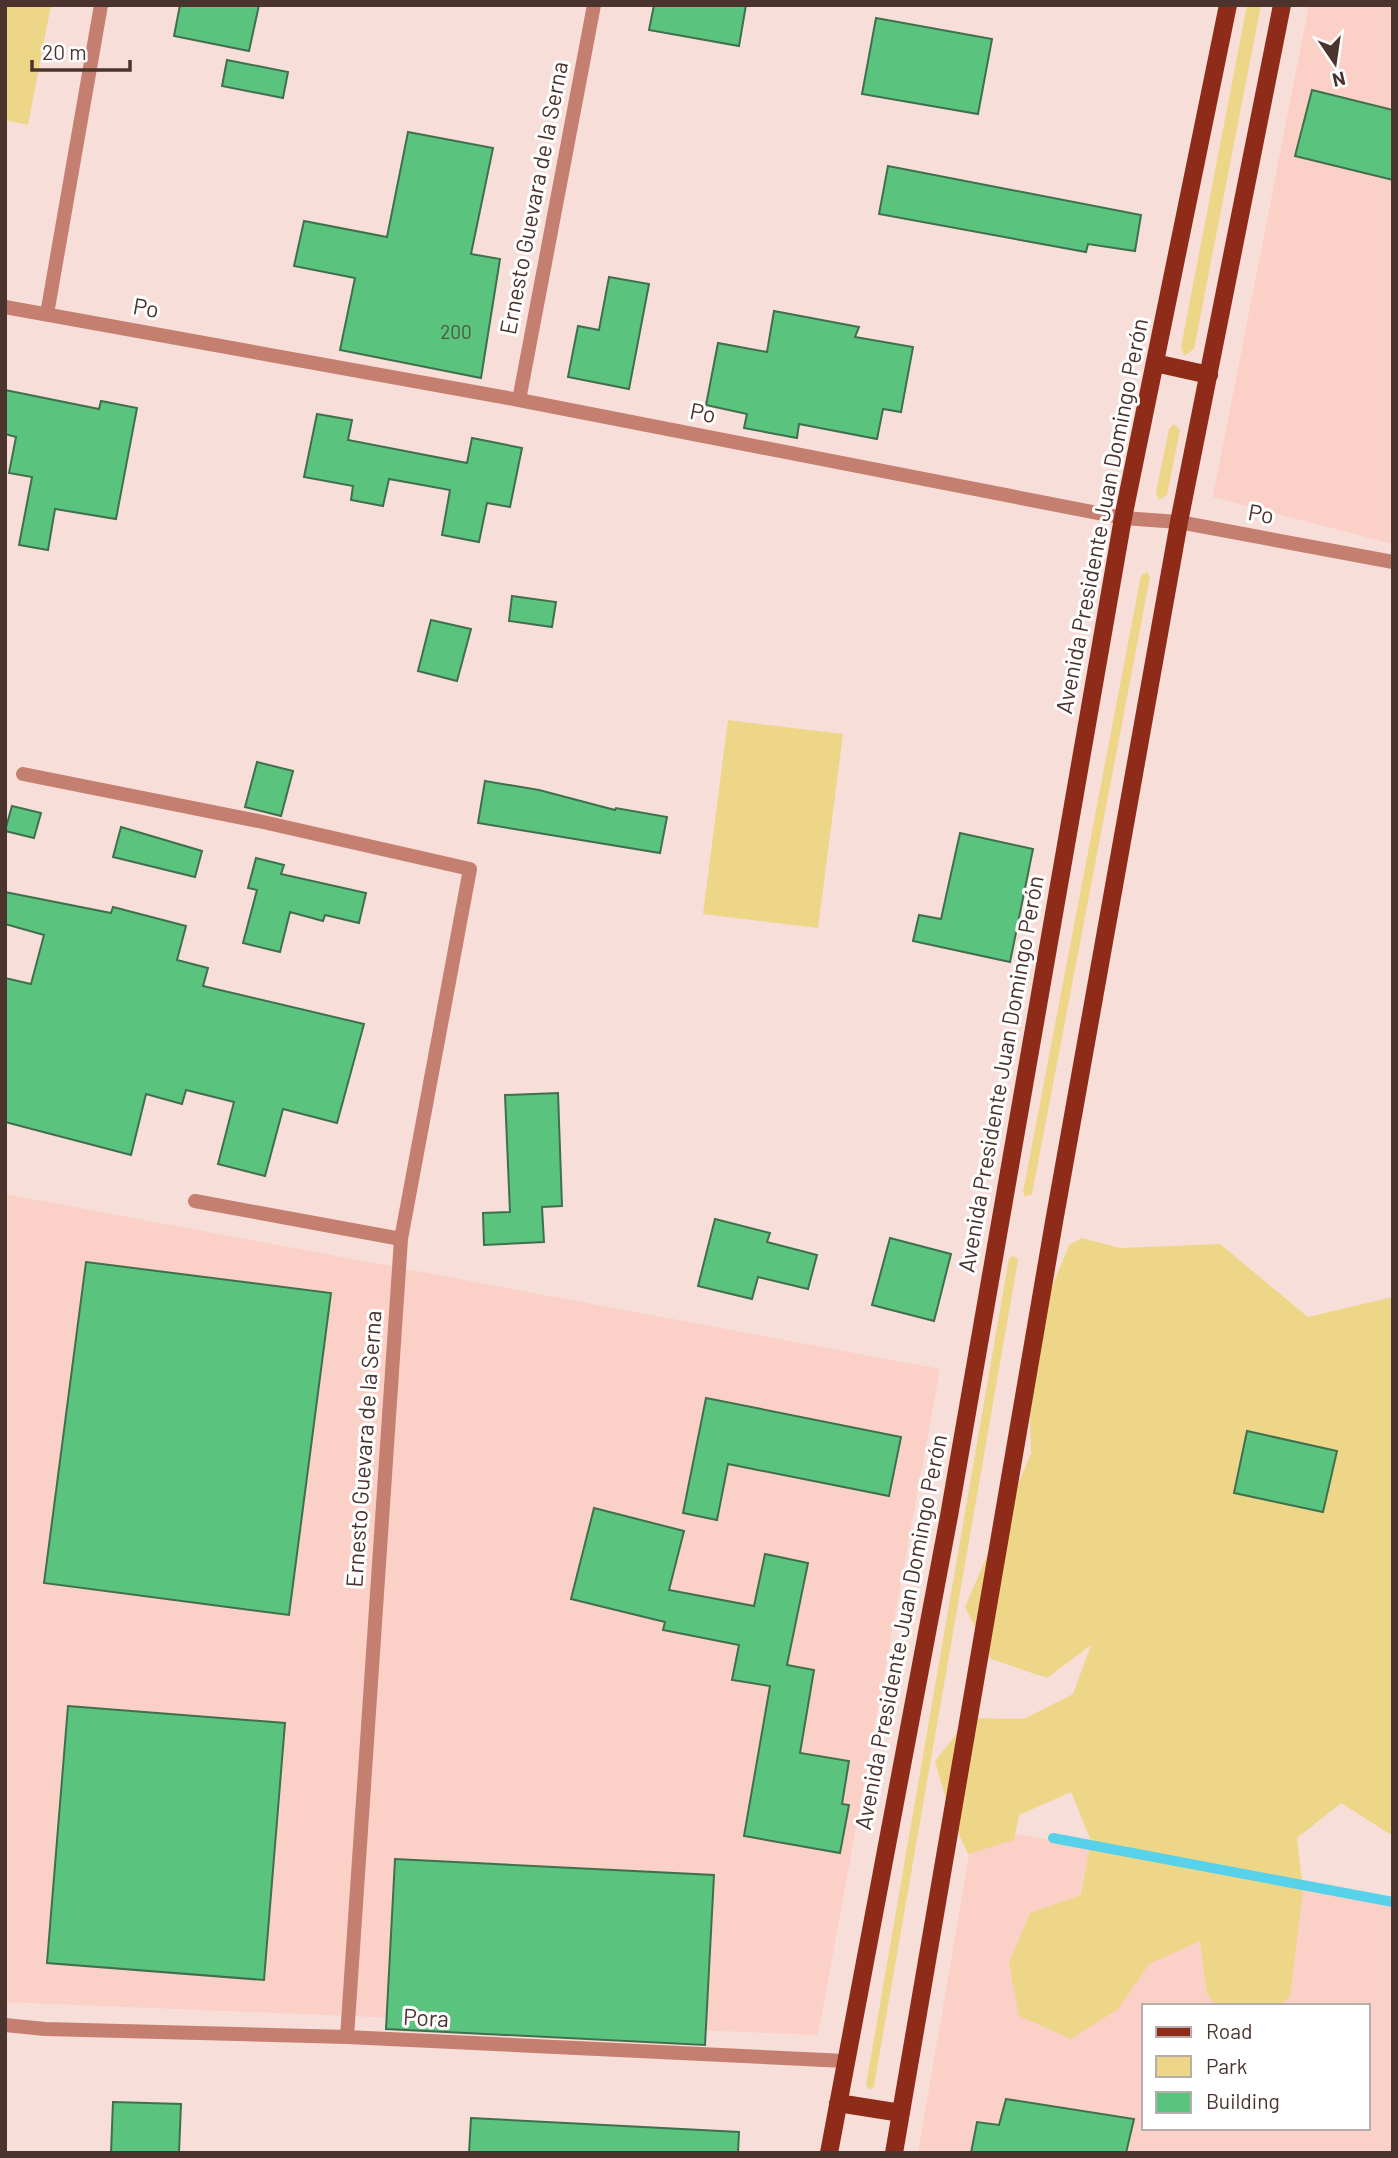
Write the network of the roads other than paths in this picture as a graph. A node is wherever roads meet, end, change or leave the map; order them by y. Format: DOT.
graph roads {
  1 [pos="101,5"];
  2 [pos="594,5"];
  3 [pos="1228,5"];
  4 [pos="1282,5"];
  5 [pos="5,307"];
  6 [pos="47,314"];
  7 [pos="1155,363"];
  8 [pos="1209,374"];
  9 [pos="519,400"];
  10 [pos="1123,518"];
  11 [pos="1180,522"];
  12 [pos="1393,562"];
  13 [pos="23,774"];
  14 [pos="195,1201"];
  15 [pos="401,1239"];
  16 [pos="5,2025"];
  17 [pos="347,2037"];
  18 [pos="845,2061"];
  19 [pos="838,2103"];
  20 [pos="901,2113"];
  21 [pos="829,2153"];
  22 [pos="894,2153"];
  1 -- 6 [label="street"];
  2 -- 9 [label="street, Ernesto Guevara de la Serna"];
  3 -- 7 [label="main road, Avenida Presidente Juan Domingo Perón"];
  4 -- 8 [label="main road"];
  5 -- 6 [label="street, Po"];
  6 -- 9 [label="street, Po"];
  7 -- 8 [label="main road"];
  7 -- 10 [label="main road, Avenida Presidente Juan Domingo Perón"];
  8 -- 11 [label="main road"];
  9 -- 10 [label="street, Po"];
  10 -- 11 [label="street, Po"];
  10 -- 18 [label="main road, Avenida Presidente Juan Domingo Perón"];
  11 -- 12 [label="street, Po"];
  11 -- 20 [label="main road"];
  13 -- 15 [label="street, Ernesto Guevara de la Serna"];
  14 -- 15 [label="street"];
  15 -- 17 [label="street, Ernesto Guevara de la Serna"];
  16 -- 17 [label="street, Pora"];
  17 -- 18 [label="street, Pora"];
  18 -- 19 [label="main road, Avenida Presidente Juan Domingo Perón"];
  19 -- 20 [label="main road"];
  19 -- 21 [label="main road, Avenida Presidente Juan Domingo Perón"];
  20 -- 22 [label="main road"];
}
